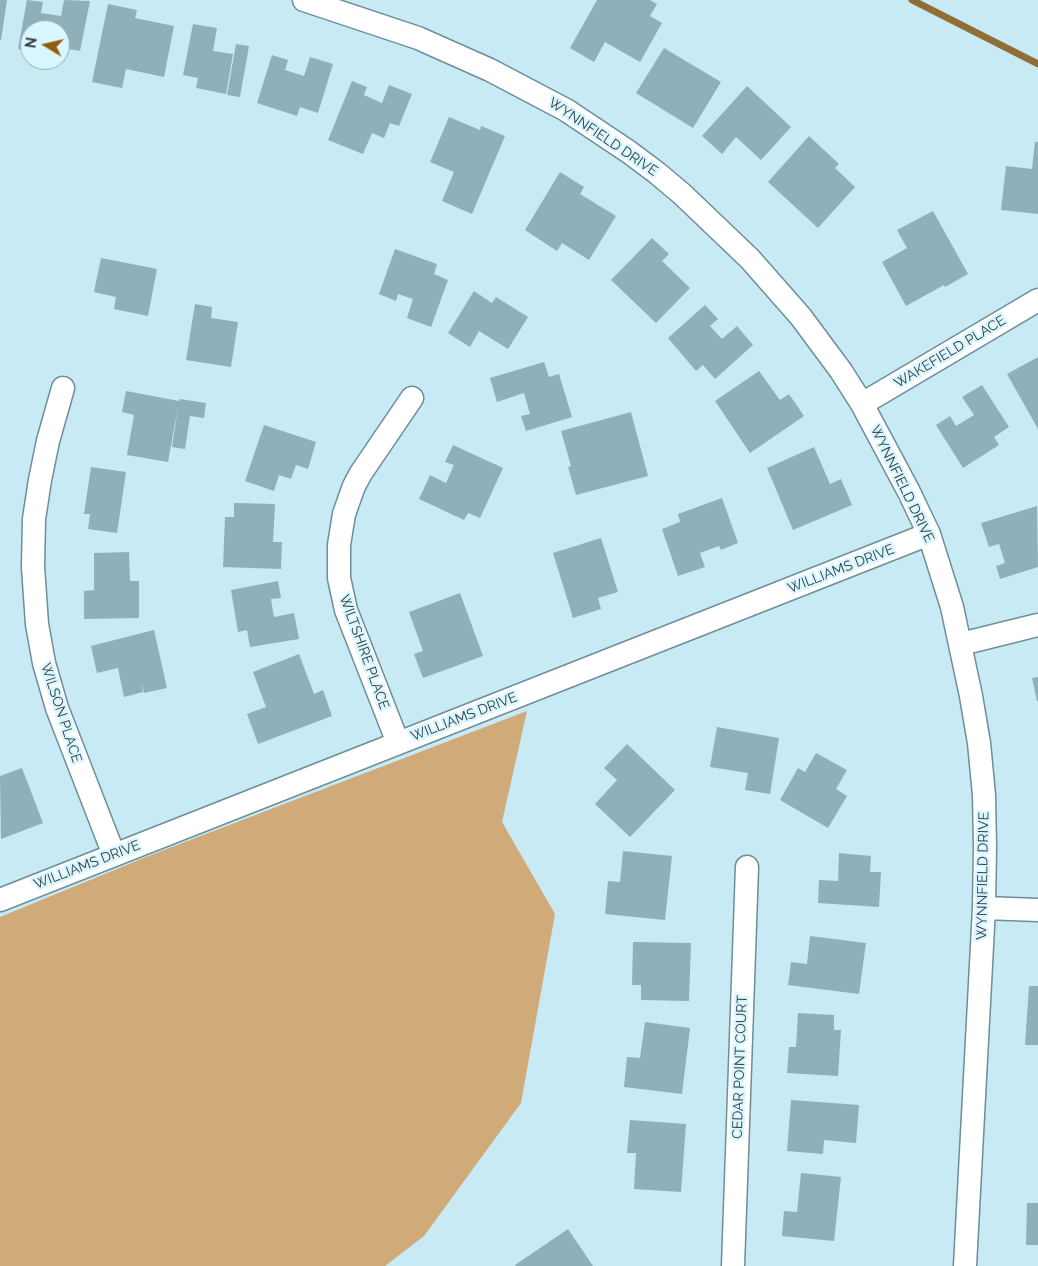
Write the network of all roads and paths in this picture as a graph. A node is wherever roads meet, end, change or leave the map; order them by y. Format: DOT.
graph roads {
  1 [pos="304,0"];
  2 [pos="340,5"];
  3 [pos="1038,300"];
  4 [pos="63,388"];
  5 [pos="412,398"];
  6 [pos="862,404"];
  7 [pos="928,534"];
  8 [pos="1038,625"];
  9 [pos="961,644"];
  10 [pos="398,743"];
  11 [pos="114,855"];
  12 [pos="747,867"];
  13 [pos="0,900"];
  14 [pos="984,908"];
  15 [pos="1038,910"];
  16 [pos="733,1266"];
  17 [pos="965,1266"];
  1 -- 2 [label="street, WYNNFIELD DRIVE"];
  2 -- 6 [label="street, WYNNFIELD DRIVE"];
  3 -- 6 [label="street, WAKEFIELD PLACE"];
  4 -- 11 [label="street, WILSON PLACE"];
  5 -- 10 [label="street, WILTSHIRE PLACE"];
  6 -- 7 [label="street, WYNNFIELD DRIVE"];
  7 -- 9 [label="street, WYNNFIELD DRIVE"];
  7 -- 10 [label="street, WILLIAMS DRIVE"];
  8 -- 9 [label="street"];
  9 -- 14 [label="street, WYNNFIELD DRIVE"];
  10 -- 11 [label="street, WILLIAMS DRIVE"];
  11 -- 13 [label="street, WILLIAMS DRIVE"];
  12 -- 16 [label="street, CEDAR POINT COURT"];
  14 -- 15 [label="street"];
  14 -- 17 [label="street, WYNNFIELD DRIVE"];
}
